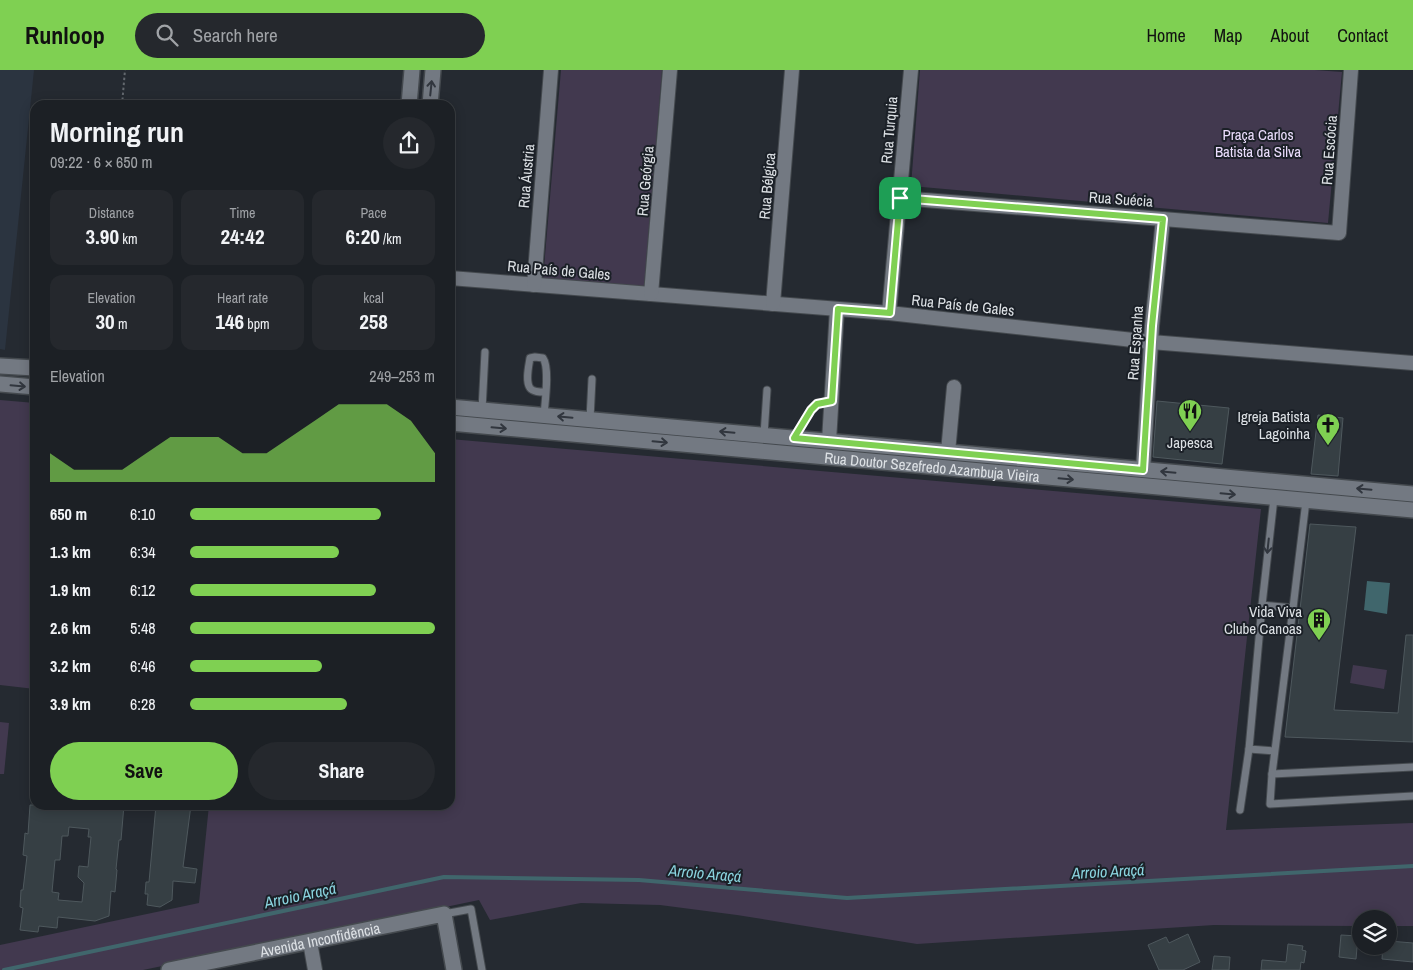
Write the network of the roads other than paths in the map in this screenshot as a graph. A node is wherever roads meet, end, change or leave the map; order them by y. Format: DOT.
graph roads {
  1 [pos="412,70"];
  2 [pos="433,70"];
  3 [pos="551,70"];
  4 [pos="670,70"];
  5 [pos="792,70"];
  6 [pos="911,70"];
  7 [pos="1351,70"];
  8 [pos="409,100"];
  9 [pos="430,100"];
  10 [pos="900,198"];
  11 [pos="1163,219"];
  12 [pos="1339,233"];
  13 [pos="455,278"];
  14 [pos="534,285"];
  15 [pos="651,294"];
  16 [pos="773,304"];
  17 [pos="838,309"];
  18 [pos="890,313"];
  19 [pos="1151,342"];
  20 [pos="486,352"];
  21 [pos="1413,363"];
  22 [pos="0,366"];
  23 [pos="30,368"];
  24 [pos="592,379"];
  25 [pos="0,384"];
  26 [pos="30,387"];
  27 [pos="954,387"];
  28 [pos="767,390"];
  29 [pos="545,392"];
  30 [pos="832,401"];
  31 [pos="455,407"];
  32 [pos="482,410"];
  33 [pos="544,416"];
  34 [pos="590,420"];
  35 [pos="455,423"];
  36 [pos="764,436"];
  37 [pos="794,438"];
  38 [pos="829,441"];
  39 [pos="948,452"];
  40 [pos="1143,470"];
  41 [pos="1413,494"];
  42 [pos="1274,498"];
  43 [pos="1306,501"];
  44 [pos="1413,510"];
  45 [pos="1262,605"];
  46 [pos="1293,608"];
  47 [pos="1249,749"];
  48 [pos="1274,751"];
  49 [pos="1413,768"];
  50 [pos="1272,774"];
  51 [pos="1413,796"];
  52 [pos="1240,810"];
  53 [pos="444,914"];
  54 [pos="310,942"];
  55 [pos="169,970"];
  56 [pos="315,970"];
  57 [pos="454,970"];
  58 [pos="482,970"];
  1 -- 8 [label="main road"];
  9 -- 2 [label="main road, one-way"];
  3 -- 14 [label="street, Rua Áustria"];
  4 -- 15 [label="street, Rua Geórgia"];
  5 -- 16 [label="street, Rua Bélgica"];
  6 -- 10 [label="street, Rua Turquia"];
  7 -- 12 [label="street, Rua Escócia"];
  10 -- 11 [label="street, Rua Suécia"];
  10 -- 18 [label="street, Rua Turquia"];
  11 -- 12 [label="street, Rua Suécia"];
  11 -- 19 [label="street, Rua Espanha"];
  13 -- 14 [label="street, Rua País de Gales"];
  14 -- 15 [label="street, Rua País de Gales"];
  15 -- 16 [label="street, Rua País de Gales"];
  16 -- 17 [label="street, Rua País de Gales"];
  17 -- 18 [label="street, Rua País de Gales"];
  17 -- 30 [label="street"];
  18 -- 19 [label="street, Rua País de Gales"];
  19 -- 21 [label="street, Rua País de Gales"];
  19 -- 40 [label="street, Rua Espanha"];
  20 -- 32 [label="lane"];
  22 -- 23 [label="main road"];
  24 -- 34 [label="lane"];
  25 -- 26 [label="main road, one-way"];
  27 -- 39 [label="street"];
  28 -- 36 [label="lane"];
  29 -- 29 [label="lane"];
  29 -- 33 [label="lane"];
  30 -- 37 [label="lane"];
  30 -- 38 [label="street"];
  31 -- 32 [label="main road, Rua Doutor Sezefredo Azambuja Vieira"];
  32 -- 33 [label="main road, Rua Doutor Sezefredo Azambuja Vieira"];
  34 -- 33 [label="main road, Rua Doutor Sezefredo Azambuja Vieira, one-way"];
  36 -- 34 [label="main road, Rua Doutor Sezefredo Azambuja Vieira, one-way"];
  35 -- 42 [label="main road, Rua Doutor Sezefredo Azambuja Vieira, one-way"];
  36 -- 37 [label="main road, Rua Doutor Sezefredo Azambuja Vieira"];
  37 -- 38 [label="main road, Rua Doutor Sezefredo Azambuja Vieira"];
  38 -- 39 [label="main road, Rua Doutor Sezefredo Azambuja Vieira"];
  39 -- 40 [label="main road, Rua Doutor Sezefredo Azambuja Vieira"];
  41 -- 40 [label="main road, Rua Doutor Sezefredo Azambuja Vieira, one-way"];
  42 -- 43 [label="main road, Rua Doutor Sezefredo Azambuja Vieira"];
  42 -- 45 [label="lane, one-way"];
  43 -- 44 [label="main road, Rua Doutor Sezefredo Azambuja Vieira"];
  43 -- 46 [label="lane"];
  45 -- 46 [label="lane"];
  45 -- 47 [label="lane"];
  46 -- 48 [label="lane"];
  47 -- 48 [label="lane"];
  47 -- 52 [label="lane"];
  48 -- 50 [label="lane"];
  49 -- 50 [label="lane"];
  50 -- 51 [label="lane"];
  53 -- 54 [label="main road, Avenida Inconfidência"];
  53 -- 57 [label="main road"];
  53 -- 58 [label="lane, Avenida Inconfidência"];
  54 -- 55 [label="main road, Avenida Inconfidência"];
  54 -- 56 [label="street"];
}
